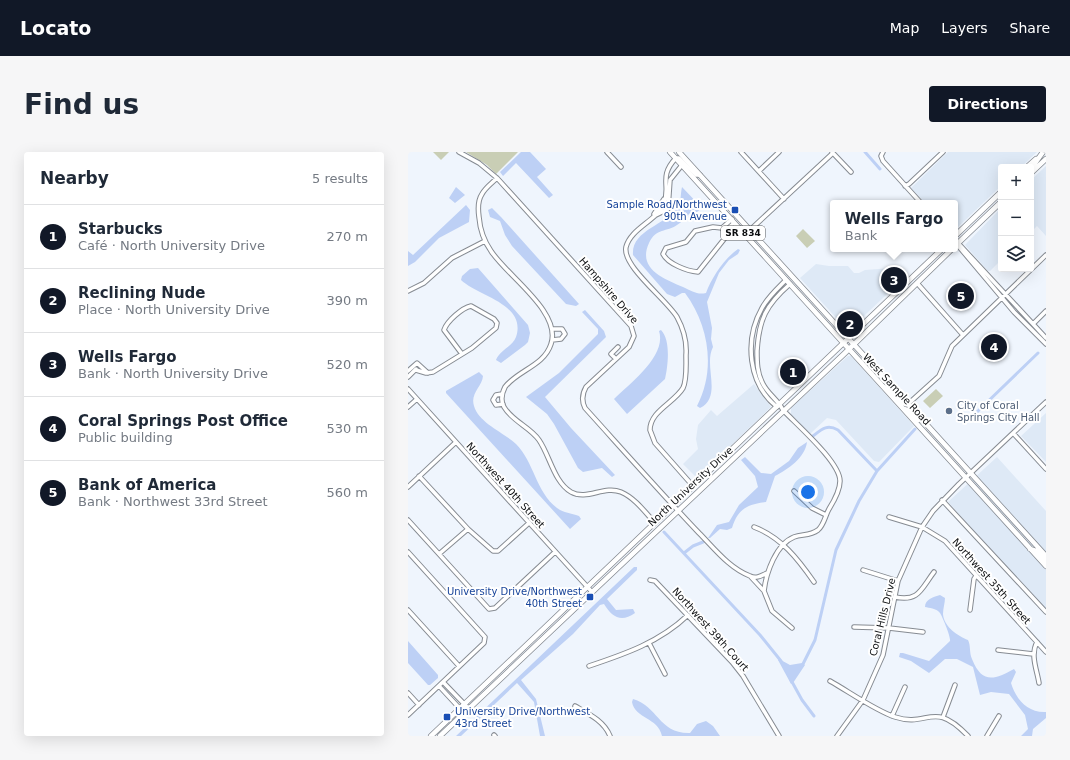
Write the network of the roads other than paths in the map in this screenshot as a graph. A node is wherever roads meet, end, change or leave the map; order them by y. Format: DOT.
graph roads {
  1 [pos="459,152"];
  2 [pos="606,152"];
  3 [pos="670,152"];
  4 [pos="679,152"];
  5 [pos="741,152"];
  6 [pos="779,152"];
  7 [pos="832,152"];
  8 [pos="883,152"];
  9 [pos="943,152"];
  10 [pos="1043,152"];
  11 [pos="676,158"];
  12 [pos="1046,159"];
  13 [pos="1031,164"];
  14 [pos="682,165"];
  15 [pos="621,168"];
  16 [pos="1034,168"];
  17 [pos="1034,170"];
  18 [pos="758,171"];
  19 [pos="851,172"];
  20 [pos="700,175"];
  21 [pos="497,178"];
  22 [pos="907,186"];
  23 [pos="998,195"];
  24 [pos="666,199"];
  25 [pos="784,199"];
  26 [pos="918,200"];
  27 [pos="718,205"];
  28 [pos="998,205"];
  29 [pos="653,216"];
  30 [pos="733,221"];
  31 [pos="724,230"];
  32 [pos="750,230"];
  33 [pos="958,233"];
  34 [pos="750,240"];
  35 [pos="485,241"];
  36 [pos="958,241"];
  37 [pos="958,245"];
  38 [pos="939,252"];
  39 [pos="949,252"];
  40 [pos="1046,255"];
  41 [pos="779,262"];
  42 [pos="916,274"];
  43 [pos="786,280"];
  44 [pos="916,282"];
  45 [pos="790,284"];
  46 [pos="911,288"];
  47 [pos="408,291"];
  48 [pos="1004,296"];
  49 [pos="766,301"];
  50 [pos="770,304"];
  51 [pos="1046,311"];
  52 [pos="1033,324"];
  53 [pos="552,329"];
  54 [pos="754,333"];
  55 [pos="758,334"];
  56 [pos="963,335"];
  57 [pos="848,338"];
  58 [pos="1046,338"];
  59 [pos="552,340"];
  60 [pos="843,343"];
  61 [pos="854,344"];
  62 [pos="1046,344"];
  63 [pos="618,347"];
  64 [pos="849,350"];
  65 [pos="462,354"];
  66 [pos="616,359"];
  67 [pos="752,365"];
  68 [pos="420,366"];
  69 [pos="757,366"];
  70 [pos="416,370"];
  71 [pos="408,371"];
  72 [pos="428,374"];
  73 [pos="408,377"];
  74 [pos="882,386"];
  75 [pos="408,389"];
  76 [pos="770,393"];
  77 [pos="502,394"];
  78 [pos="766,396"];
  79 [pos="417,399"];
  80 [pos="1046,402"];
  81 [pos="908,404"];
  82 [pos="778,405"];
  83 [pos="504,406"];
  84 [pos="408,407"];
  85 [pos="903,409"];
  86 [pos="783,410"];
  87 [pos="927,425"];
  88 [pos="1013,433"];
  89 [pos="456,442"];
  90 [pos="737,444"];
  91 [pos="731,449"];
  92 [pos="742,450"];
  93 [pos="737,455"];
  94 [pos="1046,469"];
  95 [pos="971,474"];
  96 [pos="419,476"];
  97 [pos="966,478"];
  98 [pos="693,486"];
  99 [pos="408,487"];
  100 [pos="794,491"];
  101 [pos="942,500"];
  102 [pos="673,506"];
  103 [pos="678,511"];
  104 [pos="826,515"];
  105 [pos="889,517"];
  106 [pos="408,520"];
  107 [pos="529,522"];
  108 [pos="655,523"];
  109 [pos="754,527"];
  110 [pos="922,528"];
  111 [pos="468,529"];
  112 [pos="1019,537"];
  113 [pos="1035,544"];
  114 [pos="784,545"];
  115 [pos="1030,549"];
  116 [pos="408,552"];
  117 [pos="555,552"];
  118 [pos="439,554"];
  119 [pos="1046,556"];
  120 [pos="1046,561"];
  121 [pos="1046,566"];
  122 [pos="863,570"];
  123 [pos="934,572"];
  124 [pos="767,573"];
  125 [pos="976,576"];
  126 [pos="751,577"];
  127 [pos="650,580"];
  128 [pos="898,581"];
  129 [pos="814,582"];
  130 [pos="588,587"];
  131 [pos="764,591"];
  132 [pos="592,592"];
  133 [pos="895,597"];
  134 [pos="408,610"];
  135 [pos="970,610"];
  136 [pos="1046,612"];
  137 [pos="688,615"];
  138 [pos="854,627"];
  139 [pos="792,628"];
  140 [pos="889,628"];
  141 [pos="923,632"];
  142 [pos="1037,642"];
  143 [pos="649,643"];
  144 [pos="998,650"];
  145 [pos="1046,652"];
  146 [pos="1033,654"];
  147 [pos="459,666"];
  148 [pos="590,666"];
  149 [pos="665,674"];
  150 [pos="830,681"];
  151 [pos="444,682"];
  152 [pos="1040,683"];
  153 [pos="955,685"];
  154 [pos="439,686"];
  155 [pos="905,687"];
  156 [pos="408,693"];
  157 [pos="863,700"];
  158 [pos="464,704"];
  159 [pos="419,705"];
  160 [pos="575,706"];
  161 [pos="460,708"];
  162 [pos="469,709"];
  163 [pos="464,713"];
  164 [pos="408,715"];
  165 [pos="892,716"];
  166 [pos="999,716"];
  167 [pos="943,717"];
  168 [pos="431,736"];
  169 [pos="440,736"];
  170 [pos="610,736"];
  171 [pos="780,736"];
  172 [pos="837,736"];
  173 [pos="968,736"];
  174 [pos="987,736"];
  1 -- 21 [label="street, Hampshire Drive"];
  2 -- 15 [label="street"];
  3 -- 11 [label="main road, West Sample Road / SR 834"];
  4 -- 20 [label="main road, West Sample Road / SR 834"];
  5 -- 18 [label="street"];
  6 -- 18 [label="street"];
  7 -- 19 [label="street"];
  7 -- 25 [label="street"];
  8 -- 22 [label="street"];
  9 -- 22 [label="street"];
  10 -- 13 [label="main road"];
  10 -- 16 [label="main road"];
  11 -- 14 [label="main road, West Sample Road / SR 834"];
  11 -- 20 [label="street"];
  11 -- 24 [label="street"];
  12 -- 17 [label="main road"];
  14 -- 24 [label="street"];
  14 -- 27 [label="main road, West Sample Road / SR 834"];
  18 -- 25 [label="street"];
  20 -- 32 [label="main road, West Sample Road / SR 834"];
  21 -- 35 [label="street"];
  21 -- 66 [label="street, Hampshire Drive"];
  22 -- 26 [label="street"];
  23 -- 33 [label="main road"];
  24 -- 29 [label="street"];
  24 -- 29 [label="street"];
  25 -- 32 [label="street"];
  27 -- 30 [label="main road, West Sample Road / SR 834"];
  27 -- 32 [label="main road"];
  28 -- 36 [label="main road"];
  29 -- 98 [label="street"];
  30 -- 31 [label="street"];
  30 -- 34 [label="main road, West Sample Road / SR 834"];
  31 -- 31 [label="street"];
  32 -- 41 [label="main road, West Sample Road / SR 834"];
  34 -- 41 [label="main road"];
  34 -- 43 [label="main road, West Sample Road / SR 834"];
  35 -- 47 [label="street"];
  35 -- 53 [label="street"];
  37 -- 48 [label="street"];
  38 -- 42 [label="main road, North University Drive"];
  39 -- 44 [label="main road, North University Drive"];
  40 -- 48 [label="street"];
  41 -- 57 [label="main road, West Sample Road / SR 834"];
  42 -- 44 [label="main road"];
  42 -- 46 [label="main road"];
  42 -- 57 [label="main road, North University Drive"];
  43 -- 45 [label="main road, West Sample Road / SR 834"];
  43 -- 49 [label="street"];
  44 -- 46 [label="main road, North University Drive"];
  44 -- 56 [label="street"];
  45 -- 50 [label="street"];
  45 -- 60 [label="main road, West Sample Road / SR 834"];
  46 -- 61 [label="main road, North University Drive"];
  48 -- 52 [label="street"];
  48 -- 56 [label="street"];
  48 -- 62 [label="street"];
  49 -- 50 [label="street"];
  49 -- 54 [label="street"];
  50 -- 55 [label="street"];
  51 -- 52 [label="street"];
  52 -- 58 [label="street"];
  53 -- 59 [label="street"];
  53 -- 59 [label="street"];
  54 -- 55 [label="street"];
  54 -- 67 [label="street"];
  55 -- 69 [label="street"];
  56 -- 81 [label="street"];
  57 -- 60 [label="main road, North University Drive"];
  57 -- 61 [label="main road, West Sample Road"];
  59 -- 77 [label="street"];
  60 -- 64 [label="main road, West Sample Road / SR 834"];
  60 -- 82 [label="main road, North University Drive"];
  61 -- 64 [label="main road, North University Drive"];
  61 -- 81 [label="main road, West Sample Road"];
  63 -- 66 [label="street"];
  64 -- 74 [label="main road, West Sample Road"];
  64 -- 86 [label="main road, North University Drive"];
  65 -- 65 [label="street"];
  65 -- 72 [label="street"];
  66 -- 102 [label="street, Hampshire Drive"];
  67 -- 69 [label="street"];
  67 -- 78 [label="street"];
  68 -- 70 [label="street"];
  68 -- 71 [label="street"];
  68 -- 72 [label="street"];
  69 -- 76 [label="street"];
  70 -- 72 [label="street"];
  70 -- 73 [label="street"];
  74 -- 81 [label="street"];
  74 -- 85 [label="main road, West Sample Road"];
  75 -- 79 [label="street, Northwest 40th Street"];
  76 -- 78 [label="street"];
  76 -- 82 [label="street"];
  77 -- 83 [label="street"];
  77 -- 83 [label="street"];
  78 -- 82 [label="street"];
  79 -- 84 [label="street"];
  79 -- 89 [label="street, Northwest 40th Street"];
  80 -- 88 [label="street, Coral Hills Drive"];
  81 -- 87 [label="main road, West Sample Road"];
  82 -- 86 [label="street"];
  82 -- 90 [label="main road, North University Drive"];
  83 -- 108 [label="street"];
  85 -- 87 [label="main road"];
  85 -- 97 [label="main road, West Sample Road"];
  86 -- 92 [label="main road, North University Drive"];
  86 -- 104 [label="street"];
  87 -- 95 [label="main road, West Sample Road"];
  88 -- 94 [label="street"];
  88 -- 95 [label="street, Coral Hills Drive"];
  89 -- 96 [label="street"];
  89 -- 107 [label="street, Northwest 40th Street"];
  90 -- 91 [label="main road, North University Drive"];
  90 -- 92 [label="main road"];
  91 -- 93 [label="main road"];
  91 -- 98 [label="main road, North University Drive"];
  92 -- 93 [label="main road, North University Drive"];
  93 -- 103 [label="main road, North University Drive"];
  95 -- 97 [label="street, Coral Hills Drive"];
  95 -- 113 [label="main road, West Sample Road"];
  96 -- 99 [label="street"];
  96 -- 111 [label="street"];
  97 -- 101 [label="street, Coral Hills Drive"];
  97 -- 112 [label="main road, West Sample Road"];
  98 -- 102 [label="main road, North University Drive"];
  100 -- 104 [label="street"];
  101 -- 110 [label="street, Coral Hills Drive"];
  101 -- 136 [label="street"];
  102 -- 103 [label="street"];
  102 -- 108 [label="main road, North University Drive"];
  103 -- 126 [label="street"];
  103 -- 132 [label="main road, North University Drive"];
  104 -- 114 [label="street"];
  105 -- 110 [label="street, Northwest 35th Street"];
  106 -- 118 [label="street"];
  107 -- 111 [label="street"];
  107 -- 117 [label="street, Northwest 40th Street"];
  108 -- 130 [label="main road, North University Drive"];
  109 -- 114 [label="street"];
  110 -- 125 [label="street, Northwest 35th Street"];
  110 -- 128 [label="street, Coral Hills Drive"];
  111 -- 118 [label="street"];
  112 -- 113 [label="main road"];
  112 -- 115 [label="main road, West Sample Road"];
  113 -- 119 [label="main road, West Sample Road"];
  114 -- 124 [label="street"];
  114 -- 129 [label="street"];
  115 -- 120 [label="main road"];
  115 -- 121 [label="main road, West Sample Road"];
  116 -- 147 [label="street"];
  117 -- 118 [label="street"];
  117 -- 130 [label="street, Northwest 40th Street"];
  122 -- 128 [label="street"];
  123 -- 133 [label="street"];
  124 -- 126 [label="street"];
  124 -- 131 [label="street"];
  125 -- 135 [label="street"];
  125 -- 142 [label="street, Northwest 35th Street"];
  126 -- 131 [label="street"];
  127 -- 137 [label="street, Northwest 39th Court"];
  128 -- 133 [label="street, Coral Hills Drive"];
  130 -- 132 [label="street, Northwest 40th Street"];
  130 -- 158 [label="main road, North University Drive"];
  131 -- 139 [label="street"];
  132 -- 162 [label="main road, North University Drive"];
  133 -- 140 [label="street, Coral Hills Drive"];
  134 -- 147 [label="street"];
  137 -- 143 [label="street"];
  137 -- 171 [label="street, Northwest 39th Court"];
  138 -- 140 [label="street"];
  140 -- 141 [label="street"];
  140 -- 157 [label="street, Coral Hills Drive"];
  142 -- 145 [label="street, Northwest 35th Street"];
  142 -- 146 [label="street"];
  143 -- 148 [label="street"];
  143 -- 149 [label="street"];
  144 -- 146 [label="street"];
  146 -- 152 [label="street"];
  147 -- 151 [label="street"];
  150 -- 157 [label="street"];
  151 -- 154 [label="street"];
  151 -- 158 [label="street"];
  153 -- 167 [label="street"];
  154 -- 159 [label="street"];
  154 -- 161 [label="street"];
  155 -- 165 [label="street"];
  156 -- 159 [label="street"];
  157 -- 165 [label="street"];
  157 -- 172 [label="street, Coral Hills Drive"];
  158 -- 161 [label="main road, North University Drive"];
  158 -- 162 [label="street"];
  159 -- 164 [label="street"];
  160 -- 170 [label="street"];
  161 -- 163 [label="street"];
  161 -- 168 [label="main road, North University Drive"];
  162 -- 163 [label="main road, North University Drive"];
  163 -- 169 [label="main road, North University Drive"];
  165 -- 167 [label="street"];
  166 -- 174 [label="street"];
  167 -- 173 [label="street"];
}
